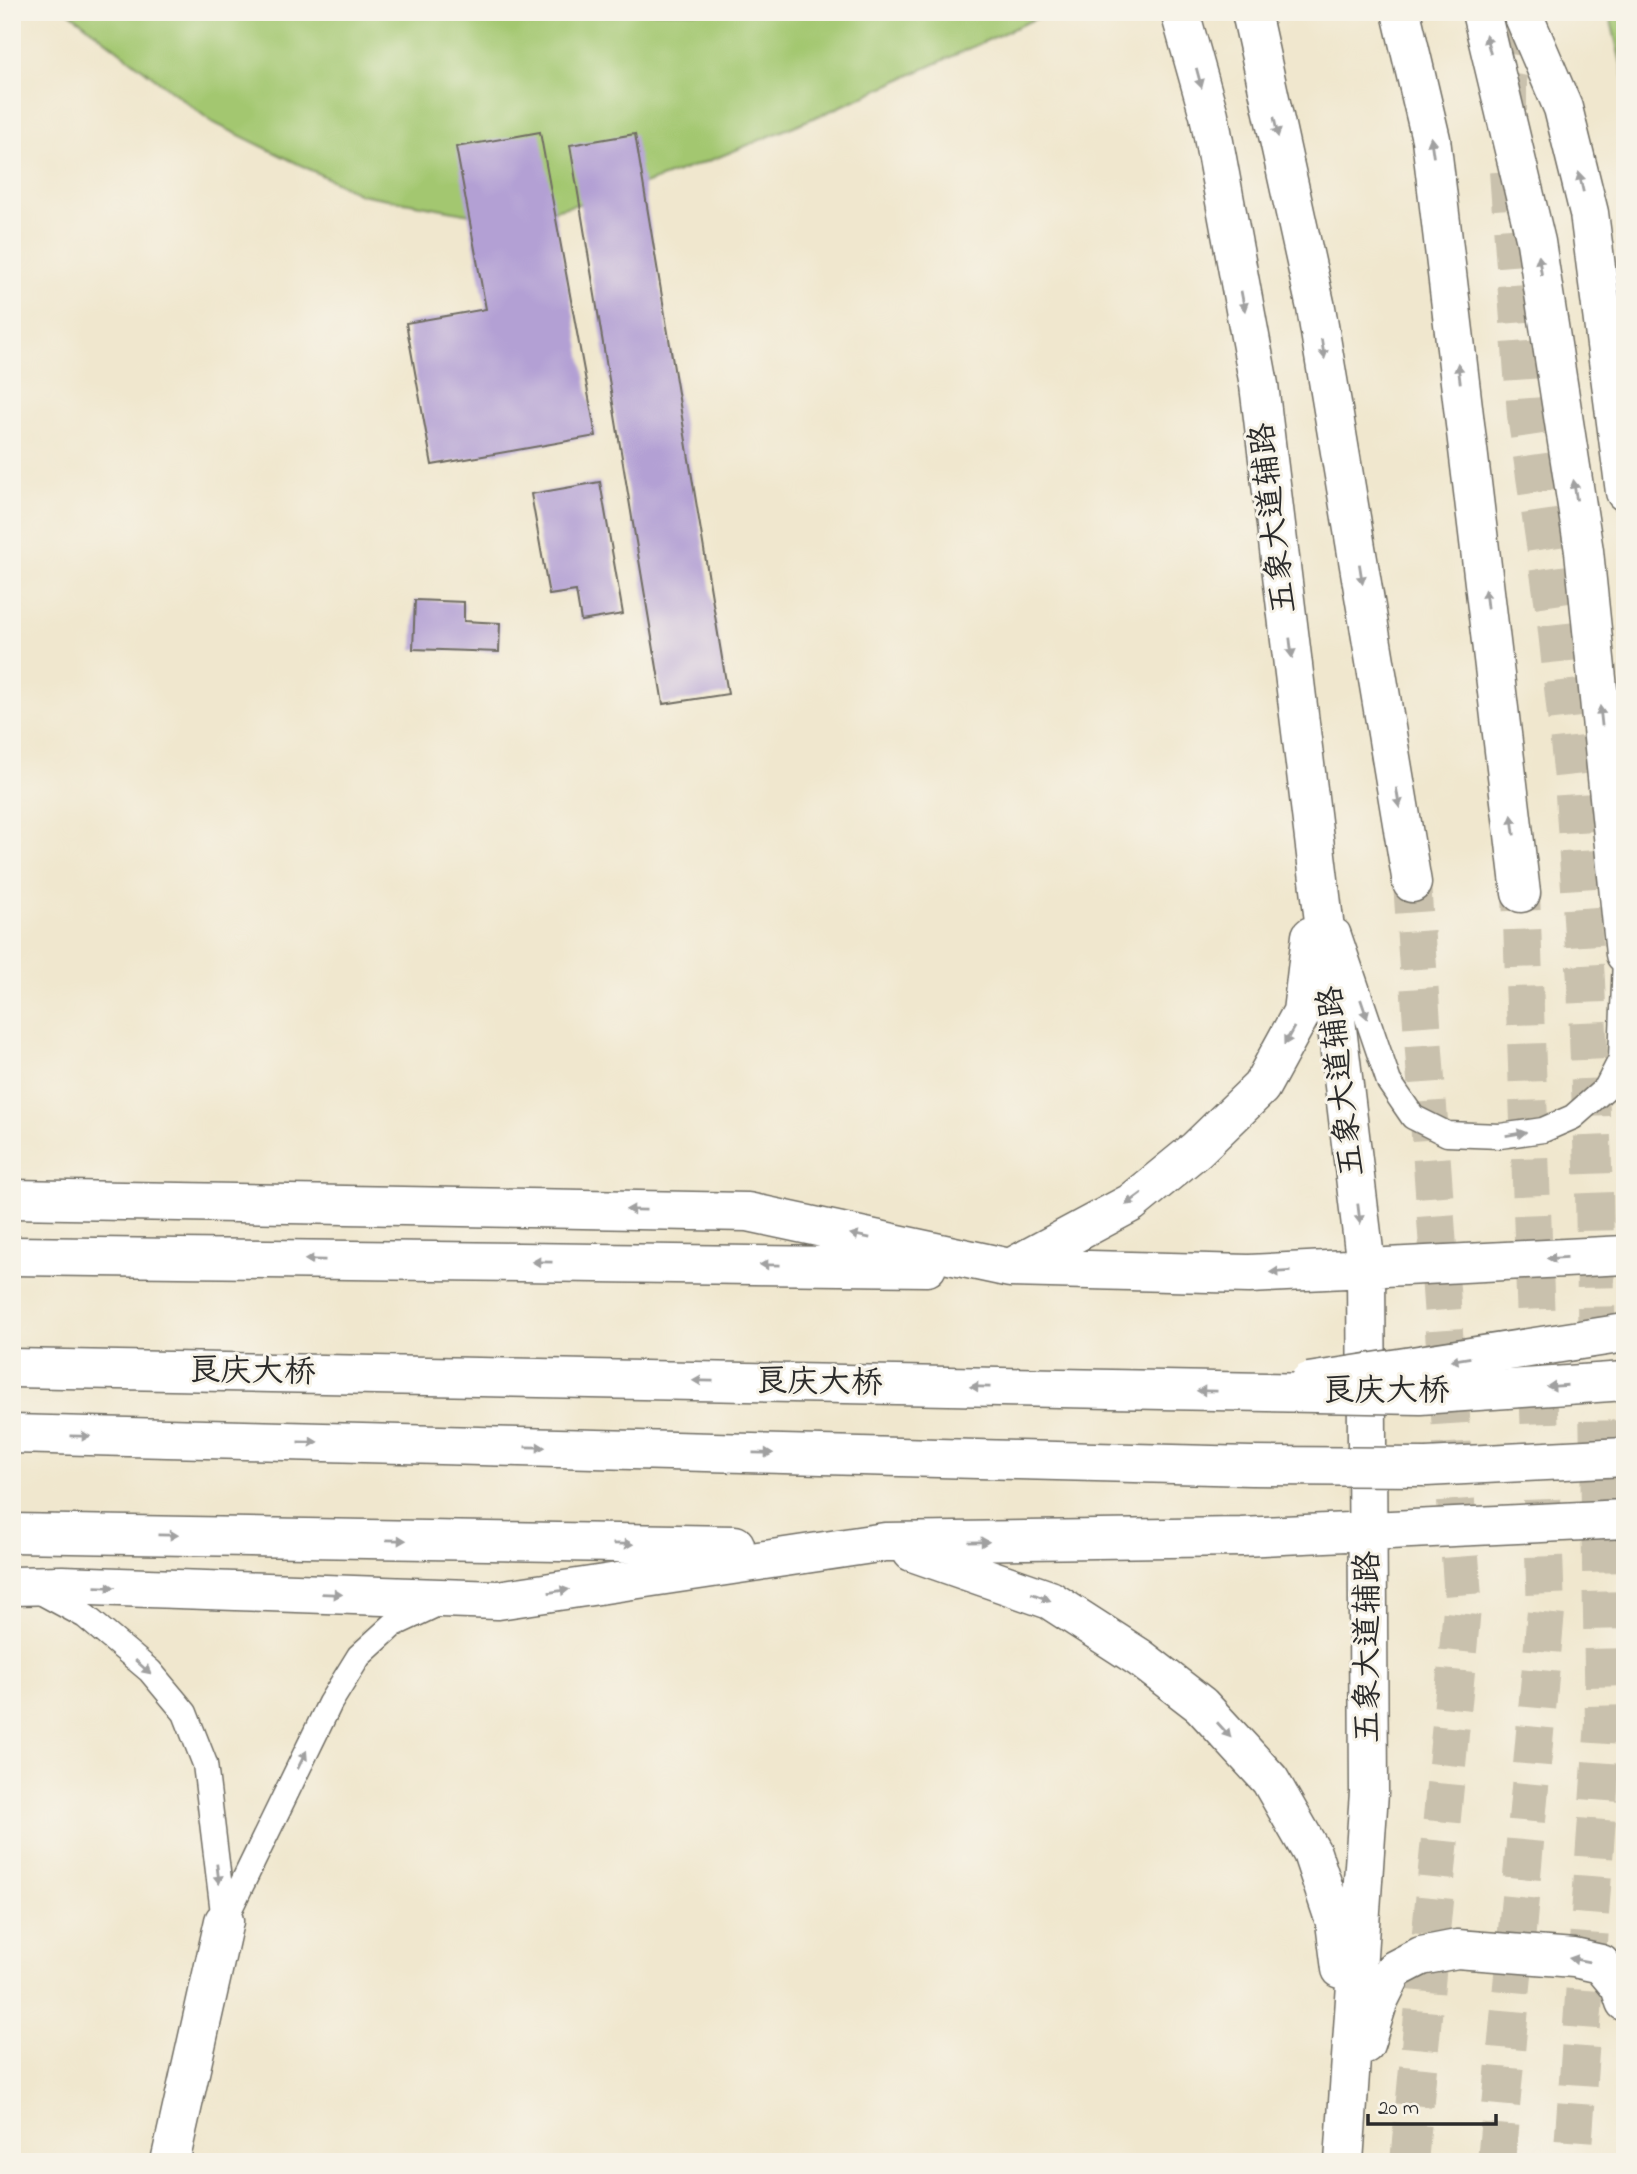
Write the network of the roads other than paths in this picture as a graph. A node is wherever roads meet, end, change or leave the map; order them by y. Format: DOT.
graph roads {
  1 [pos="1181,12"];
  2 [pos="1251,12"];
  3 [pos="1401,12"];
  4 [pos="1481,12"];
  5 [pos="1522,12"];
  6 [pos="1625,492"];
  7 [pos="1610,804"];
  8 [pos="1625,840"];
  9 [pos="1318,875"];
  10 [pos="1412,883"];
  11 [pos="1521,893"];
  12 [pos="1625,957"];
  13 [pos="12,1199"];
  14 [pos="1625,1255"];
  15 [pos="12,1256"];
  16 [pos="1010,1268"];
  17 [pos="1366,1268"];
  18 [pos="1625,1333"];
  19 [pos="12,1368"];
  20 [pos="1625,1381"];
  21 [pos="1249,1392"];
  22 [pos="12,1434"];
  23 [pos="1625,1457"];
  24 [pos="1625,1518"];
  25 [pos="1369,1531"];
  26 [pos="19,1533"];
  27 [pos="885,1542"];
  28 [pos="20,1586"];
  29 [pos="450,1598"];
  30 [pos="224,1921"];
  31 [pos="1625,2002"];
  32 [pos="1352,2046"];
  33 [pos="1349,2094"];
  34 [pos="170,2162"];
  35 [pos="1344,2162"];
  1 -- 9 [label="main road, 五象大道辅路, one-way"];
  2 -- 10 [label="main road, one-way"];
  11 -- 3 [label="main road, one-way"];
  7 -- 4 [label="main road, one-way"];
  6 -- 5 [label="main road, one-way"];
  7 -- 8 [label="main road"];
  7 -- 12 [label="main road"];
  9 -- 12 [label="lane, one-way"];
  9 -- 16 [label="main road, one-way"];
  9 -- 17 [label="main road, 五象大道辅路, one-way"];
  16 -- 13 [label="main road, one-way"];
  14 -- 17 [label="main road, one-way"];
  16 -- 15 [label="main road, one-way"];
  17 -- 16 [label="main road, one-way"];
  17 -- 25 [label="main road, 五象大道辅路"];
  18 -- 21 [label="main road, one-way, bridge"];
  21 -- 19 [label="main road, 良庆大桥, one-way, bridge"];
  20 -- 21 [label="main road, 良庆大桥, one-way, bridge"];
  22 -- 23 [label="main road, one-way, bridge"];
  24 -- 25 [label="main road"];
  27 -- 25 [label="main road, one-way"];
  25 -- 32 [label="main road, 五象大道辅路"];
  26 -- 27 [label="main road, one-way"];
  29 -- 27 [label="main road, one-way"];
  27 -- 32 [label="main road, one-way"];
  28 -- 29 [label="main road, one-way"];
  28 -- 30 [label="lane, one-way"];
  30 -- 29 [label="lane, one-way"];
  30 -- 34 [label="main road"];
  31 -- 33 [label="main road, one-way"];
  32 -- 33 [label="main road, 五象大道辅路"];
  33 -- 35 [label="main road, 五象大道辅路"];
}
